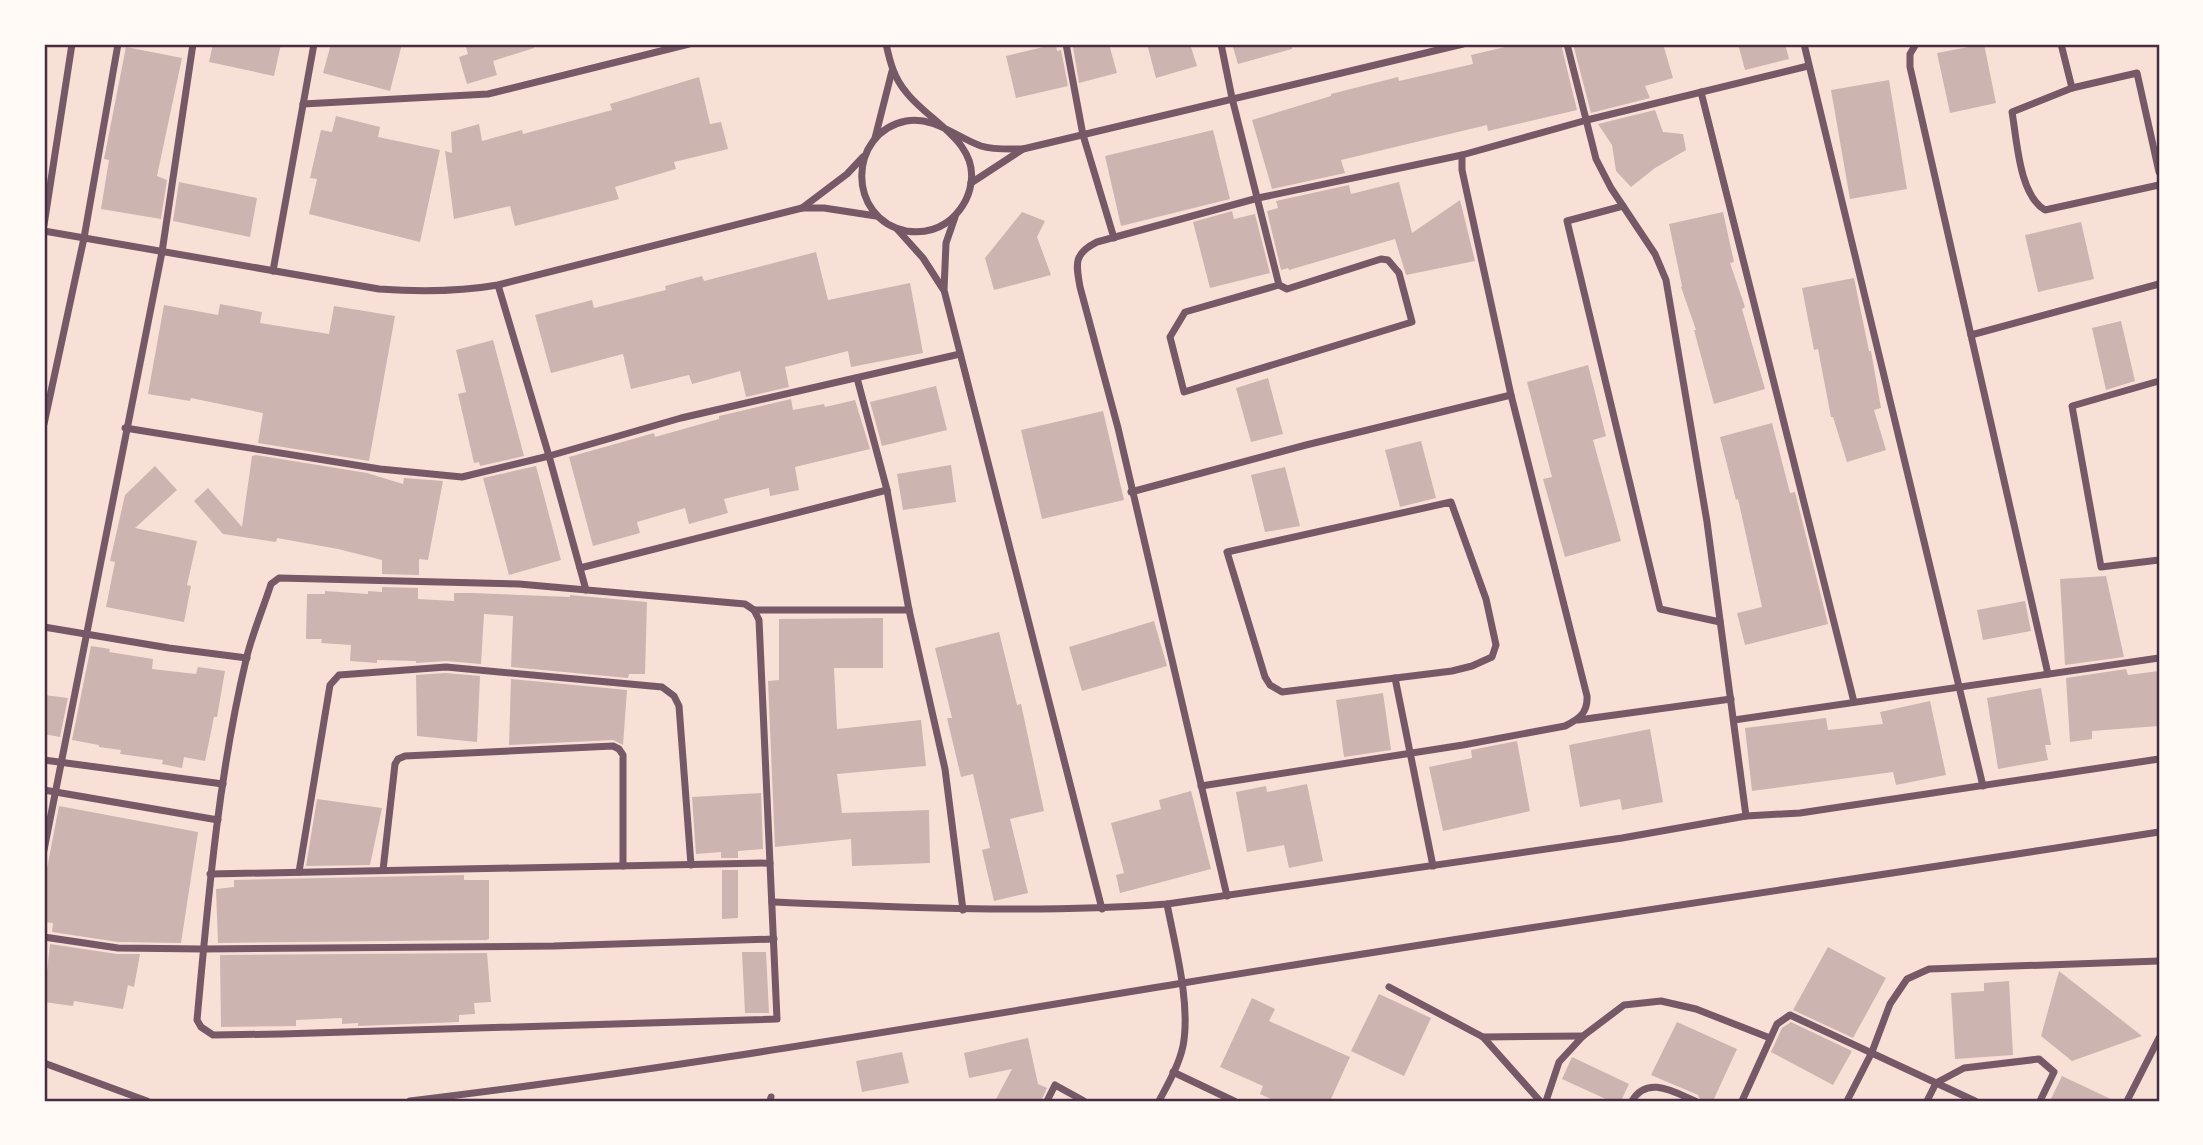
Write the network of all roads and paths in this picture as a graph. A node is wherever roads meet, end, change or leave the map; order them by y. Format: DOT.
graph roads {
  1 [pos="72,44"];
  2 [pos="118,44"];
  3 [pos="194,44"];
  4 [pos="314,44"];
  5 [pos="689,44"];
  6 [pos="887,44"];
  7 [pos="1066,44"];
  8 [pos="1221,44"];
  9 [pos="1463,44"];
  10 [pos="1567,44"];
  11 [pos="1804,44"];
  12 [pos="1916,44"];
  13 [pos="2062,44"];
  14 [pos="1808,66"];
  15 [pos="892,71"];
  16 [pos="2072,88"];
  17 [pos="1701,92"];
  18 [pos="1231,98"];
  19 [pos="303,104"];
  20 [pos="1587,120"];
  21 [pos="943,127"];
  22 [pos="1083,135"];
  23 [pos="875,139"];
  24 [pos="1023,149"];
  25 [pos="1462,155"];
  26 [pos="864,156"];
  27 [pos="2159,172"];
  28 [pos="971,183"];
  29 [pos="2159,185"];
  30 [pos="1258,198"];
  31 [pos="1623,206"];
  32 [pos="802,208"];
  33 [pos="876,216"];
  34 [pos="955,216"];
  35 [pos="44,225"];
  36 [pos="897,229"];
  37 [pos="44,231"];
  38 [pos="84,238"];
  39 [pos="1114,238"];
  40 [pos="162,252"];
  41 [pos="273,271"];
  42 [pos="2159,284"];
  43 [pos="498,285"];
  44 [pos="1279,285"];
  45 [pos="944,290"];
  46 [pos="1971,335"];
  47 [pos="961,354"];
  48 [pos="857,378"];
  49 [pos="2159,381"];
  50 [pos="1511,395"];
  51 [pos="44,424"];
  52 [pos="125,428"];
  53 [pos="549,456"];
  54 [pos="887,490"];
  55 [pos="1131,492"];
  56 [pos="2159,560"];
  57 [pos="580,568"];
  58 [pos="586,590"];
  59 [pos="754,610"];
  60 [pos="909,610"];
  61 [pos="1720,622"];
  62 [pos="44,627"];
  63 [pos="85,634"];
  64 [pos="247,658"];
  65 [pos="2159,658"];
  66 [pos="2048,674"];
  67 [pos="1395,678"];
  68 [pos="1959,687"];
  69 [pos="1731,699"];
  70 [pos="1854,702"];
  71 [pos="1578,720"];
  72 [pos="1734,720"];
  73 [pos="1410,753"];
  74 [pos="44,760"];
  75 [pos="2159,760"];
  76 [pos="60,762"];
  77 [pos="223,784"];
  78 [pos="1201,786"];
  79 [pos="1983,786"];
  80 [pos="44,790"];
  81 [pos="55,791"];
  82 [pos="1746,816"];
  83 [pos="218,820"];
  84 [pos="2159,832"];
  85 [pos="44,850"];
  86 [pos="770,863"];
  87 [pos="691,865"];
  88 [pos="623,866"];
  89 [pos="1433,866"];
  90 [pos="383,870"];
  91 [pos="299,872"];
  92 [pos="210,874"];
  93 [pos="1227,896"];
  94 [pos="772,902"];
  95 [pos="1167,904"];
  96 [pos="1102,909"];
  97 [pos="963,910"];
  98 [pos="44,937"];
  99 [pos="774,939"];
  100 [pos="203,949"];
  101 [pos="2159,961"];
  102 [pos="1182,983"];
  103 [pos="1389,988"];
  104 [pos="1583,1036"];
  105 [pos="1483,1037"];
  106 [pos="1770,1038"];
  107 [pos="2159,1038"];
  108 [pos="1872,1052"];
  109 [pos="44,1063"];
  110 [pos="1174,1072"];
  111 [pos="1936,1083"];
  112 [pos="147,1101"];
  113 [pos="410,1101"];
  114 [pos="1047,1101"];
  115 [pos="1084,1101"];
  116 [pos="1159,1101"];
  117 [pos="1234,1101"];
  118 [pos="1540,1101"];
  119 [pos="1546,1101"];
  120 [pos="1632,1101"];
  121 [pos="1695,1101"];
  122 [pos="1742,1101"];
  123 [pos="1847,1101"];
  124 [pos="1927,1101"];
  125 [pos="1975,1101"];
  126 [pos="2040,1101"];
  127 [pos="2127,1101"];
  1 -- 35 [label="street"];
  2 -- 38 [label="street"];
  3 -- 40 [label="street"];
  4 -- 19 [label="street"];
  5 -- 19 [label="street"];
  6 -- 15 [label="street"];
  7 -- 22 [label="street"];
  8 -- 18 [label="street"];
  9 -- 18 [label="street"];
  10 -- 20 [label="street"];
  11 -- 14 [label="street"];
  12 -- 46 [label="street"];
  13 -- 16 [label="street"];
  14 -- 17 [label="street"];
  14 -- 68 [label="street"];
  15 -- 21 [label="street"];
  15 -- 23 [label="street"];
  16 -- 27 [label="street"];
  16 -- 29 [label="street"];
  17 -- 20 [label="street"];
  17 -- 70 [label="street"];
  18 -- 22 [label="street"];
  18 -- 30 [label="street"];
  19 -- 41 [label="street"];
  20 -- 25 [label="street"];
  20 -- 31 [label="street"];
  21 -- 23 [label="street"];
  21 -- 24 [label="street"];
  21 -- 28 [label="street"];
  22 -- 24 [label="street"];
  22 -- 39 [label="street"];
  23 -- 26 [label="street"];
  24 -- 28 [label="street"];
  25 -- 30 [label="street"];
  25 -- 50 [label="street"];
  26 -- 32 [label="street"];
  26 -- 33 [label="street"];
  28 -- 34 [label="street"];
  30 -- 39 [label="street"];
  30 -- 44 [label="street"];
  31 -- 61 [label="street"];
  31 -- 61 [label="street"];
  32 -- 33 [label="street"];
  32 -- 43 [label="street"];
  33 -- 36 [label="street"];
  34 -- 36 [label="street"];
  34 -- 45 [label="street"];
  36 -- 45 [label="street"];
  37 -- 38 [label="street"];
  38 -- 40 [label="street"];
  38 -- 51 [label="street"];
  39 -- 55 [label="street"];
  40 -- 41 [label="street"];
  40 -- 52 [label="street"];
  41 -- 43 [label="street"];
  42 -- 46 [label="street"];
  43 -- 53 [label="street"];
  44 -- 44 [label="street"];
  45 -- 47 [label="street"];
  46 -- 66 [label="street"];
  47 -- 48 [label="street"];
  47 -- 96 [label="street"];
  48 -- 53 [label="street"];
  48 -- 54 [label="street"];
  49 -- 56 [label="street"];
  50 -- 55 [label="street"];
  50 -- 71 [label="street"];
  52 -- 53 [label="street"];
  52 -- 63 [label="street"];
  53 -- 57 [label="street"];
  54 -- 57 [label="street"];
  54 -- 60 [label="street"];
  55 -- 78 [label="street"];
  57 -- 58 [label="street"];
  58 -- 59 [label="street"];
  58 -- 64 [label="street"];
  59 -- 60 [label="street"];
  59 -- 86 [label="street"];
  60 -- 97 [label="street"];
  61 -- 69 [label="street"];
  62 -- 63 [label="street"];
  63 -- 64 [label="street"];
  63 -- 76 [label="street"];
  64 -- 77 [label="street"];
  65 -- 66 [label="street"];
  66 -- 68 [label="street"];
  67 -- 67 [label="street"];
  67 -- 73 [label="street"];
  68 -- 70 [label="street"];
  68 -- 79 [label="street"];
  69 -- 71 [label="street"];
  69 -- 72 [label="street"];
  70 -- 72 [label="street"];
  71 -- 73 [label="street"];
  72 -- 82 [label="street"];
  73 -- 78 [label="street"];
  73 -- 89 [label="street"];
  74 -- 76 [label="street"];
  75 -- 79 [label="street"];
  76 -- 77 [label="street"];
  76 -- 81 [label="street"];
  77 -- 83 [label="street"];
  78 -- 93 [label="street"];
  79 -- 82 [label="street"];
  80 -- 81 [label="street"];
  81 -- 83 [label="street"];
  81 -- 85 [label="street"];
  82 -- 89 [label="street"];
  83 -- 92 [label="street"];
  84 -- 102 [label="street"];
  86 -- 87 [label="street"];
  86 -- 94 [label="street"];
  87 -- 88 [label="street"];
  87 -- 91 [label="street"];
  88 -- 90 [label="street"];
  88 -- 90 [label="street"];
  89 -- 93 [label="street"];
  90 -- 91 [label="street"];
  91 -- 92 [label="street"];
  92 -- 100 [label="street"];
  93 -- 95 [label="street"];
  94 -- 97 [label="street"];
  94 -- 99 [label="street"];
  95 -- 96 [label="street"];
  95 -- 102 [label="street"];
  96 -- 97 [label="street"];
  98 -- 100 [label="street"];
  99 -- 100 [label="street"];
  99 -- 100 [label="street"];
  101 -- 108 [label="street"];
  102 -- 110 [label="street"];
  102 -- 113 [label="street"];
  103 -- 105 [label="street"];
  104 -- 105 [label="street"];
  104 -- 106 [label="street"];
  104 -- 119 [label="street"];
  105 -- 118 [label="street"];
  106 -- 108 [label="street"];
  106 -- 122 [label="street"];
  107 -- 127 [label="street"];
  108 -- 111 [label="street"];
  108 -- 123 [label="street"];
  109 -- 112 [label="street"];
  110 -- 116 [label="street"];
  110 -- 117 [label="street"];
  111 -- 124 [label="street"];
  111 -- 125 [label="street"];
  111 -- 126 [label="street"];
  114 -- 115 [label="street"];
  120 -- 121 [label="street"];
}
